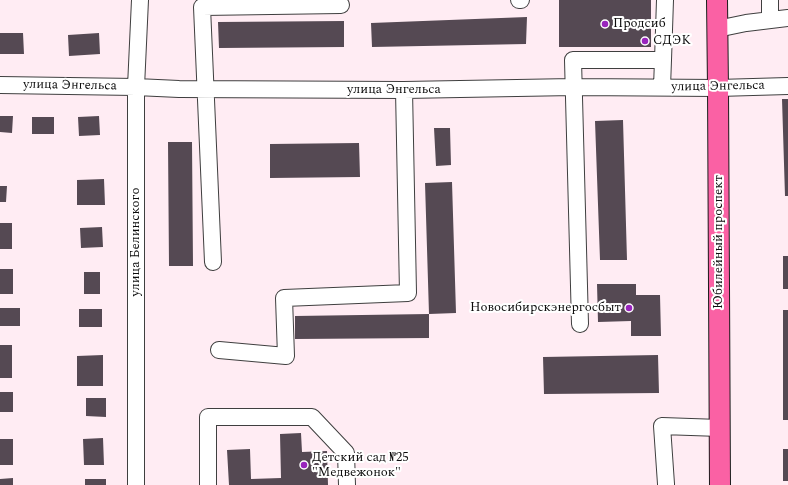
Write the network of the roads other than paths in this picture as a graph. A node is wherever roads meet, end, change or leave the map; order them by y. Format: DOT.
graph roads {
  1 [pos="140,0"];
  2 [pos="666,0"];
  3 [pos="717,0"];
  4 [pos="770,0"];
  5 [pos="341,5"];
  6 [pos="788,18"];
  7 [pos="770,20"];
  8 [pos="717,29"];
  9 [pos="663,60"];
  10 [pos="0,85"];
  11 [pos="788,86"];
  12 [pos="136,87"];
  13 [pos="573,87"];
  14 [pos="662,87"];
  15 [pos="205,88"];
  16 [pos="718,88"];
  17 [pos="404,90"];
  18 [pos="213,262"];
  19 [pos="580,324"];
  20 [pos="219,350"];
  21 [pos="720,428"];
  22 [pos="666,484"];
  23 [pos="136,485"];
  24 [pos="208,485"];
  25 [pos="347,485"];
  26 [pos="720,485"];
  1 -- 12 [label="street, улица Белинского"];
  2 -- 9 [label="street"];
  3 -- 8 [label="main road, Юбилейный проспект"];
  4 -- 7 [label="street"];
  5 -- 15 [label="street"];
  6 -- 7 [label="street"];
  7 -- 8 [label="street"];
  8 -- 16 [label="main road, Юбилейный проспект"];
  9 -- 13 [label="street"];
  9 -- 14 [label="street"];
  10 -- 12 [label="street, улица Энгельса"];
  11 -- 16 [label="street, улица Энгельса"];
  12 -- 15 [label="street, улица Энгельса"];
  12 -- 23 [label="street, улица Белинского"];
  13 -- 14 [label="street, улица Энгельса"];
  13 -- 17 [label="street, улица Энгельса"];
  13 -- 19 [label="street"];
  14 -- 16 [label="street, улица Энгельса"];
  15 -- 17 [label="street, улица Энгельса"];
  15 -- 18 [label="street"];
  16 -- 21 [label="main road, Юбилейный проспект"];
  17 -- 20 [label="street"];
  21 -- 22 [label="street"];
  21 -- 26 [label="main road, Юбилейный проспект"];
  24 -- 25 [label="street"];
}
